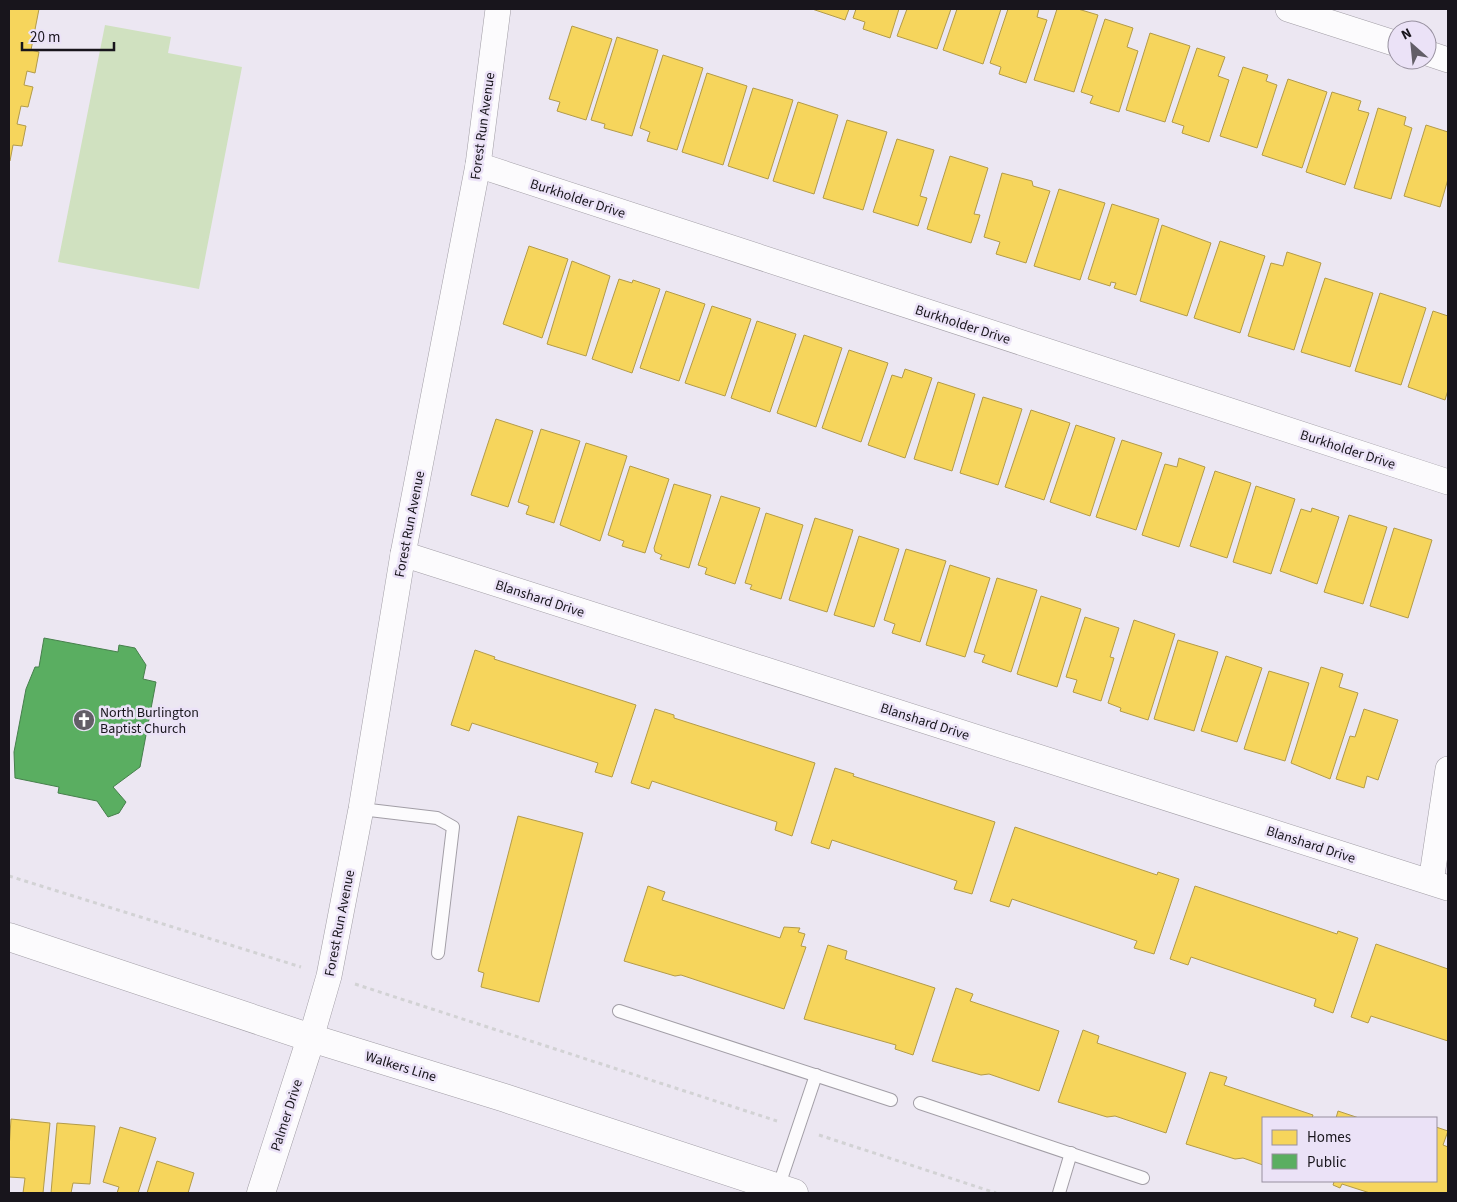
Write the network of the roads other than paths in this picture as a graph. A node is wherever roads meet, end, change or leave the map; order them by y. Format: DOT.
graph roads {
  1 [pos="496,9"];
  2 [pos="1288,9"];
  3 [pos="1387,41"];
  4 [pos="478,166"];
  5 [pos="1448,482"];
  6 [pos="403,554"];
  7 [pos="1448,769"];
  8 [pos="362,809"];
  9 [pos="1440,885"];
  10 [pos="9,937"];
  11 [pos="438,953"];
  12 [pos="619,1010"];
  13 [pos="311,1038"];
  14 [pos="816,1076"];
  15 [pos="891,1100"];
  16 [pos="920,1103"];
  17 [pos="1071,1153"];
  18 [pos="1142,1178"];
  19 [pos="786,1191"];
  20 [pos="261,1193"];
  21 [pos="1059,1193"];
  1 -- 4 [label="street, Forest Run Avenue"];
  2 -- 3 [label="street"];
  4 -- 5 [label="street, Burkholder Drive"];
  4 -- 6 [label="street, Forest Run Avenue"];
  6 -- 8 [label="street, Forest Run Avenue"];
  6 -- 9 [label="street, Blanshard Drive"];
  7 -- 9 [label="street"];
  8 -- 11 [label="lane"];
  8 -- 13 [label="street, Forest Run Avenue"];
  10 -- 13 [label="main road, Walkers Line"];
  12 -- 14 [label="lane"];
  13 -- 19 [label="main road, Walkers Line"];
  13 -- 20 [label="main road, Palmer Drive"];
  14 -- 15 [label="lane"];
  14 -- 19 [label="lane"];
  16 -- 17 [label="lane"];
  17 -- 18 [label="lane"];
  17 -- 21 [label="lane"];
}
